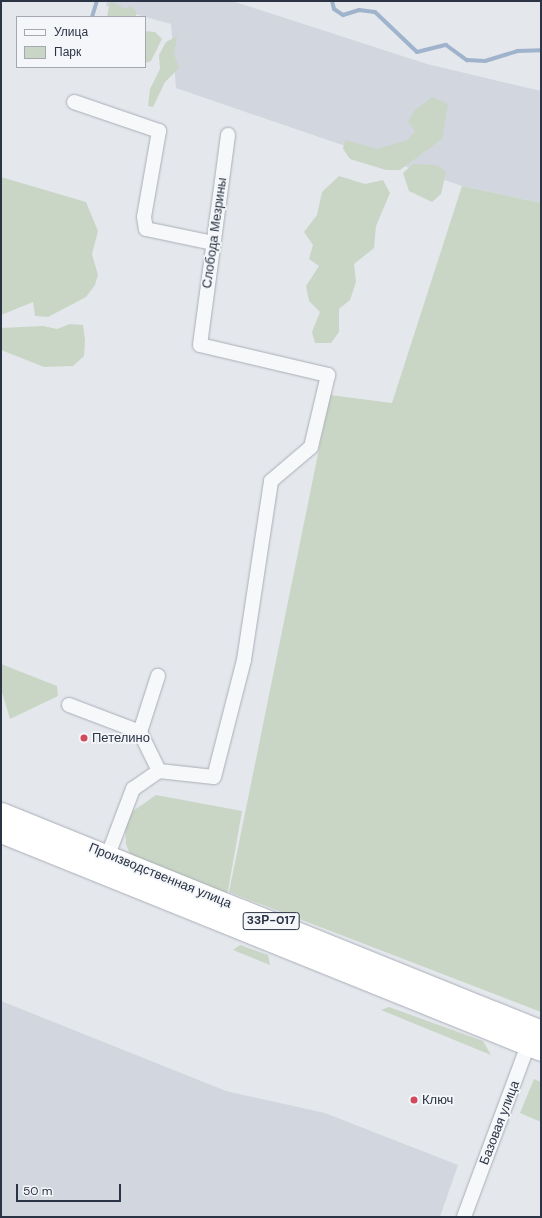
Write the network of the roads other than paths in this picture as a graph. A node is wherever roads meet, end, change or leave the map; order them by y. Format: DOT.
graph roads {
  1 [pos="74,102"];
  2 [pos="228,135"];
  3 [pos="213,243"];
  4 [pos="158,676"];
  5 [pos="69,705"];
  6 [pos="140,732"];
  7 [pos="159,771"];
  8 [pos="1,813"];
  9 [pos="1,832"];
  10 [pos="108,855"];
  11 [pos="536,1039"];
  12 [pos="464,1217"];
  1 -- 3 [label="street"];
  2 -- 3 [label="street, Слобода Мезрины"];
  3 -- 7 [label="street, Слобода Мезрины"];
  4 -- 6 [label="street"];
  5 -- 6 [label="street"];
  6 -- 7 [label="street"];
  7 -- 10 [label="street"];
  8 -- 10 [label="highway, Производственная улица / 33Р-017"];
  9 -- 11 [label="highway, Производственная улица / 33Р-017"];
  10 -- 11 [label="highway, Производственная улица / 33Р-017"];
  11 -- 12 [label="street, Базовая улица"];
}
